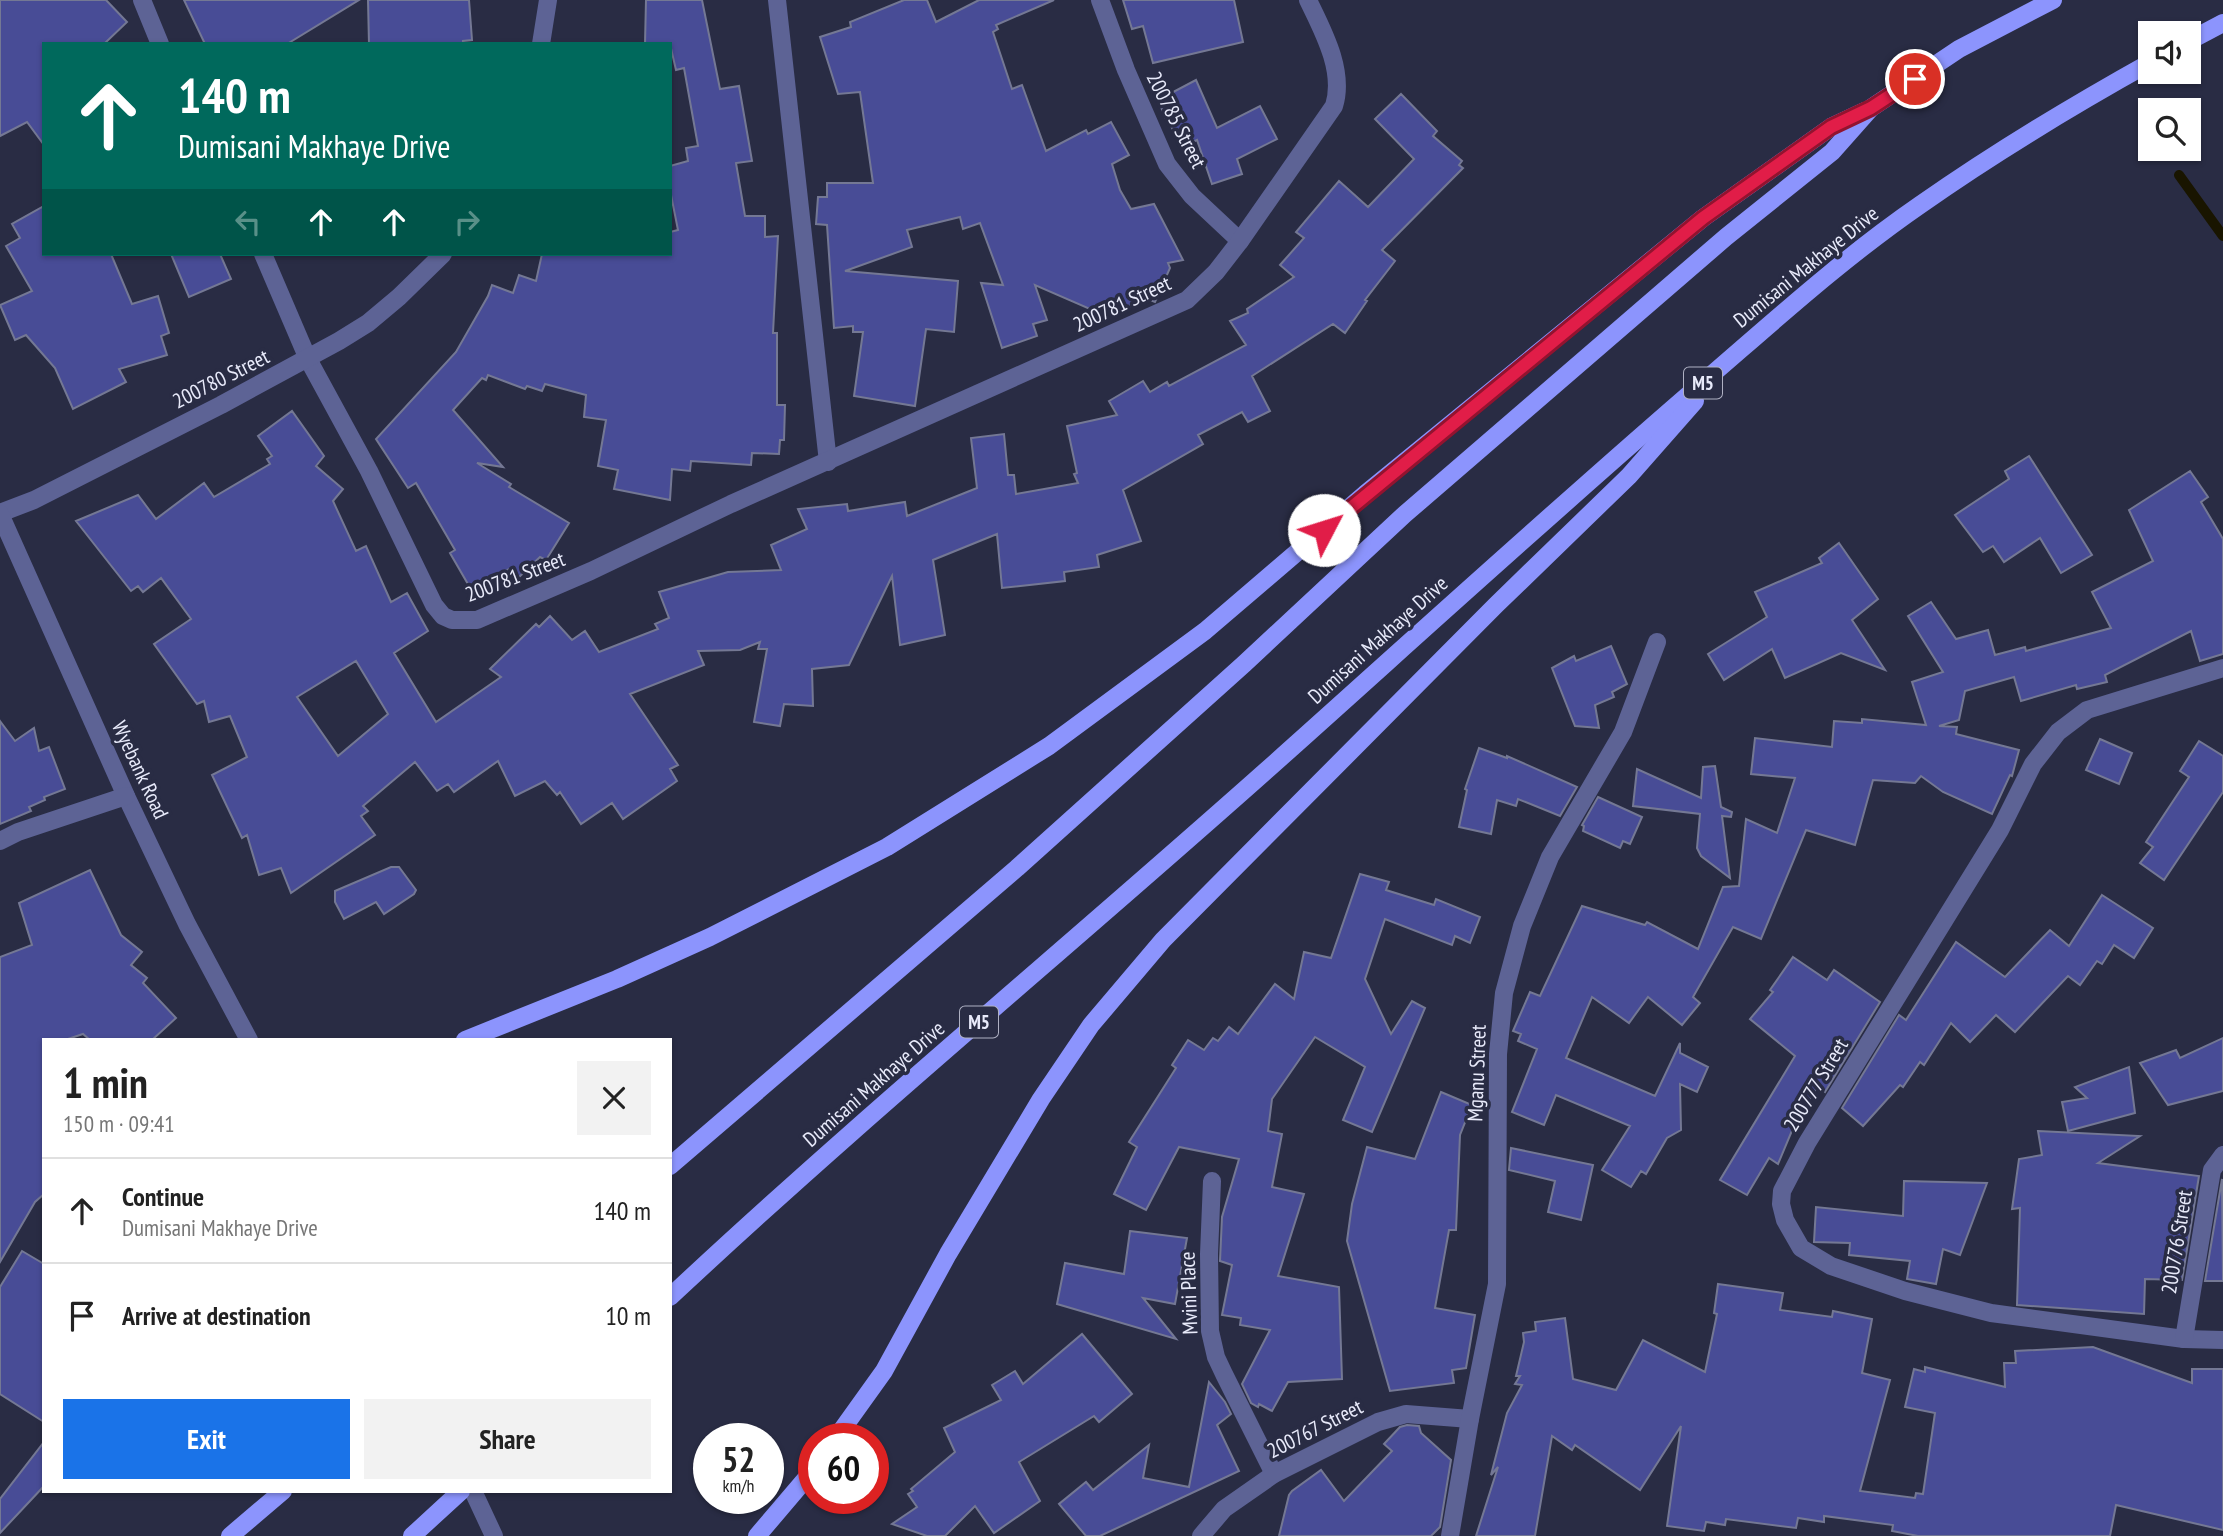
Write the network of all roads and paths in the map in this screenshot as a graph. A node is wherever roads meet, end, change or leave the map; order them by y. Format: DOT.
graph roads {
  1 [pos="142,0"];
  2 [pos="548,0"];
  3 [pos="777,0"];
  4 [pos="1100,0"];
  5 [pos="1308,0"];
  6 [pos="2053,0"];
  7 [pos="2223,23"];
  8 [pos="2201,35"];
  9 [pos="159,42"];
  10 [pos="541,42"];
  11 [pos="2138,70"];
  12 [pos="1871,108"];
  13 [pos="1240,242"];
  14 [pos="264,256"];
  15 [pos="441,256"];
  16 [pos="1744,347"];
  17 [pos="308,359"];
  18 [pos="828,461"];
  19 [pos="0,513"];
  20 [pos="1657,642"];
  21 [pos="2223,668"];
  22 [pos="126,796"];
  23 [pos="0,841"];
  24 [pos="248,1038"];
  25 [pos="470,1038"];
  26 [pos="2223,1156"];
  27 [pos="672,1164"];
  28 [pos="1213,1181"];
  29 [pos="672,1295"];
  30 [pos="2184,1339"];
  31 [pos="2223,1340"];
  32 [pos="1470,1419"];
  33 [pos="847,1423"];
  34 [pos="1274,1474"];
  35 [pos="798,1488"];
  36 [pos="281,1493"];
  37 [pos="459,1493"];
  38 [pos="474,1493"];
  39 [pos="230,1536"];
  40 [pos="412,1536"];
  41 [pos="494,1536"];
  42 [pos="757,1536"];
  43 [pos="1201,1536"];
  44 [pos="1450,1536"];
  1 -- 9 [label="street"];
  2 -- 10 [label="street"];
  3 -- 18 [label="street"];
  4 -- 13 [label="street, 200785 Street"];
  5 -- 13 [label="street, 200781 Street"];
  6 -- 12 [label="main road"];
  7 -- 8 [label="main road"];
  11 -- 16 [label="main road, Dumisani Makhaye Drive / M5"];
  12 -- 25 [label="main road"];
  12 -- 27 [label="main road"];
  13 -- 18 [label="street, 200781 Street"];
  14 -- 17 [label="street, 200781 Street"];
  15 -- 17 [label="street, 200780 Street"];
  16 -- 29 [label="main road, Dumisani Makhaye Drive / M5"];
  16 -- 33 [label="main road"];
  17 -- 18 [label="street, 200781 Street"];
  17 -- 19 [label="street, 200780 Street"];
  19 -- 22 [label="street, Wyebank Road"];
  20 -- 32 [label="street, Mganu Street"];
  21 -- 30 [label="street, 200777 Street"];
  22 -- 23 [label="street"];
  22 -- 24 [label="street, Wyebank Road"];
  26 -- 30 [label="street, 200776 Street"];
  28 -- 34 [label="street, Mvini Place"];
  30 -- 31 [label="street, 200777 Street"];
  32 -- 34 [label="street, 200767 Street"];
  32 -- 44 [label="street, Mganu Street"];
  34 -- 43 [label="street, 200767 Street"];
  35 -- 42 [label="main road"];
  36 -- 39 [label="main road"];
  37 -- 40 [label="main road"];
  38 -- 41 [label="street"];
}
